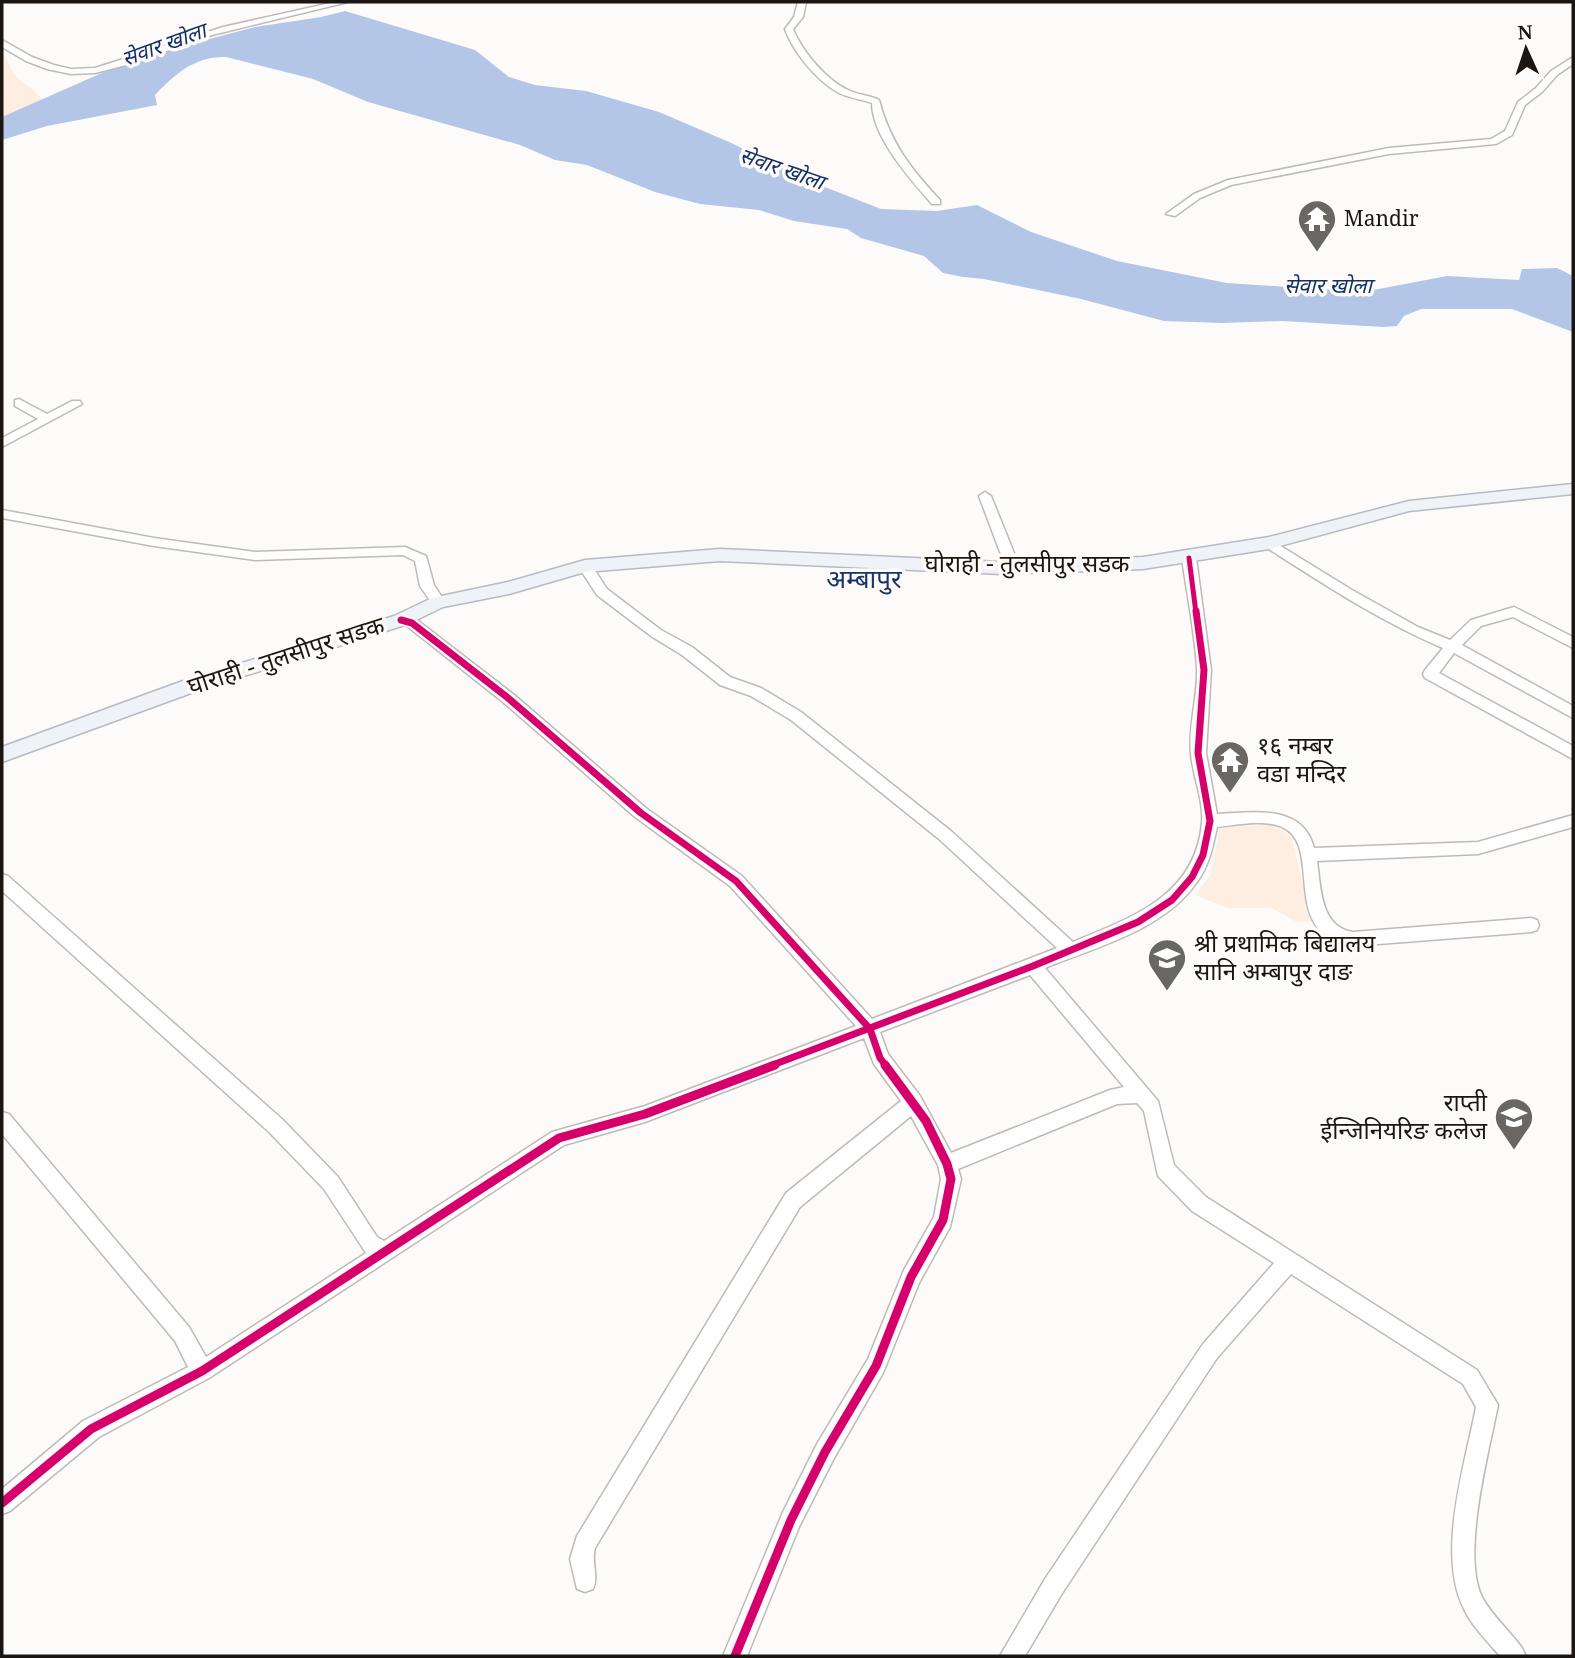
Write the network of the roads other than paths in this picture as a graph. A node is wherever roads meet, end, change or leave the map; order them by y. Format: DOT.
graph roads {
  1 [pos="344,2"];
  2 [pos="802,2"];
  3 [pos="2,43"];
  4 [pos="1573,60"];
  5 [pos="936,202"];
  6 [pos="1171,214"];
  7 [pos="19,404"];
  8 [pos="76,404"];
  9 [pos="47,419"];
  10 [pos="2,443"];
  11 [pos="1573,489"];
  12 [pos="985,496"];
  13 [pos="2,514"];
  14 [pos="1269,543"];
  15 [pos="1189,558"];
  16 [pos="585,566"];
  17 [pos="1013,568"];
  18 [pos="438,602"];
  19 [pos="401,620"];
  20 [pos="1573,643"];
  21 [pos="1452,646"];
  22 [pos="1573,713"];
  23 [pos="1573,753"];
  24 [pos="2,755"];
  25 [pos="1210,821"];
  26 [pos="1573,821"];
  27 [pos="1308,855"];
  28 [pos="2,881"];
  29 [pos="1531,925"];
  30 [pos="1072,951"];
  31 [pos="1033,966"];
  32 [pos="870,1029"];
  33 [pos="1141,1094"];
  34 [pos="914,1102"];
  35 [pos="2,1120"];
  36 [pos="947,1164"];
  37 [pos="383,1251"];
  38 [pos="1290,1260"];
  39 [pos="202,1371"];
  40 [pos="2,1503"];
  41 [pos="585,1581"];
  42 [pos="735,1656"];
  43 [pos="1012,1656"];
  44 [pos="1514,1656"];
  1 -- 3 [label="street"];
  2 -- 5 [label="street"];
  4 -- 6 [label="street"];
  7 -- 9 [label="street"];
  8 -- 9 [label="street"];
  9 -- 10 [label="street"];
  11 -- 14 [label="main road, घोराही - तुलसीपुर सडक"];
  12 -- 17 [label="street"];
  13 -- 18 [label="street"];
  14 -- 15 [label="main road, घोराही - तुलसीपुर सडक"];
  14 -- 21 [label="street"];
  15 -- 17 [label="main road, घोराही - तुलसीपुर सडक"];
  15 -- 25 [label="street"];
  16 -- 17 [label="main road, घोराही - तुलसीपुर सडक"];
  16 -- 18 [label="main road, घोराही - तुलसीपुर सडक"];
  16 -- 30 [label="street"];
  18 -- 19 [label="main road, घोराही - तुलसीपुर सडक"];
  19 -- 24 [label="main road, घोराही - तुलसीपुर सडक"];
  19 -- 32 [label="street"];
  20 -- 21 [label="street"];
  21 -- 22 [label="street"];
  21 -- 23 [label="street"];
  25 -- 27 [label="street"];
  25 -- 30 [label="street"];
  26 -- 27 [label="street"];
  27 -- 29 [label="street"];
  28 -- 37 [label="street"];
  30 -- 31 [label="street"];
  31 -- 32 [label="street"];
  31 -- 33 [label="street"];
  32 -- 34 [label="street"];
  32 -- 37 [label="street"];
  33 -- 36 [label="street"];
  33 -- 38 [label="street"];
  34 -- 36 [label="street"];
  34 -- 41 [label="street"];
  35 -- 39 [label="street"];
  36 -- 42 [label="street"];
  37 -- 39 [label="street"];
  38 -- 43 [label="street"];
  38 -- 44 [label="street"];
  39 -- 40 [label="street"];
}
